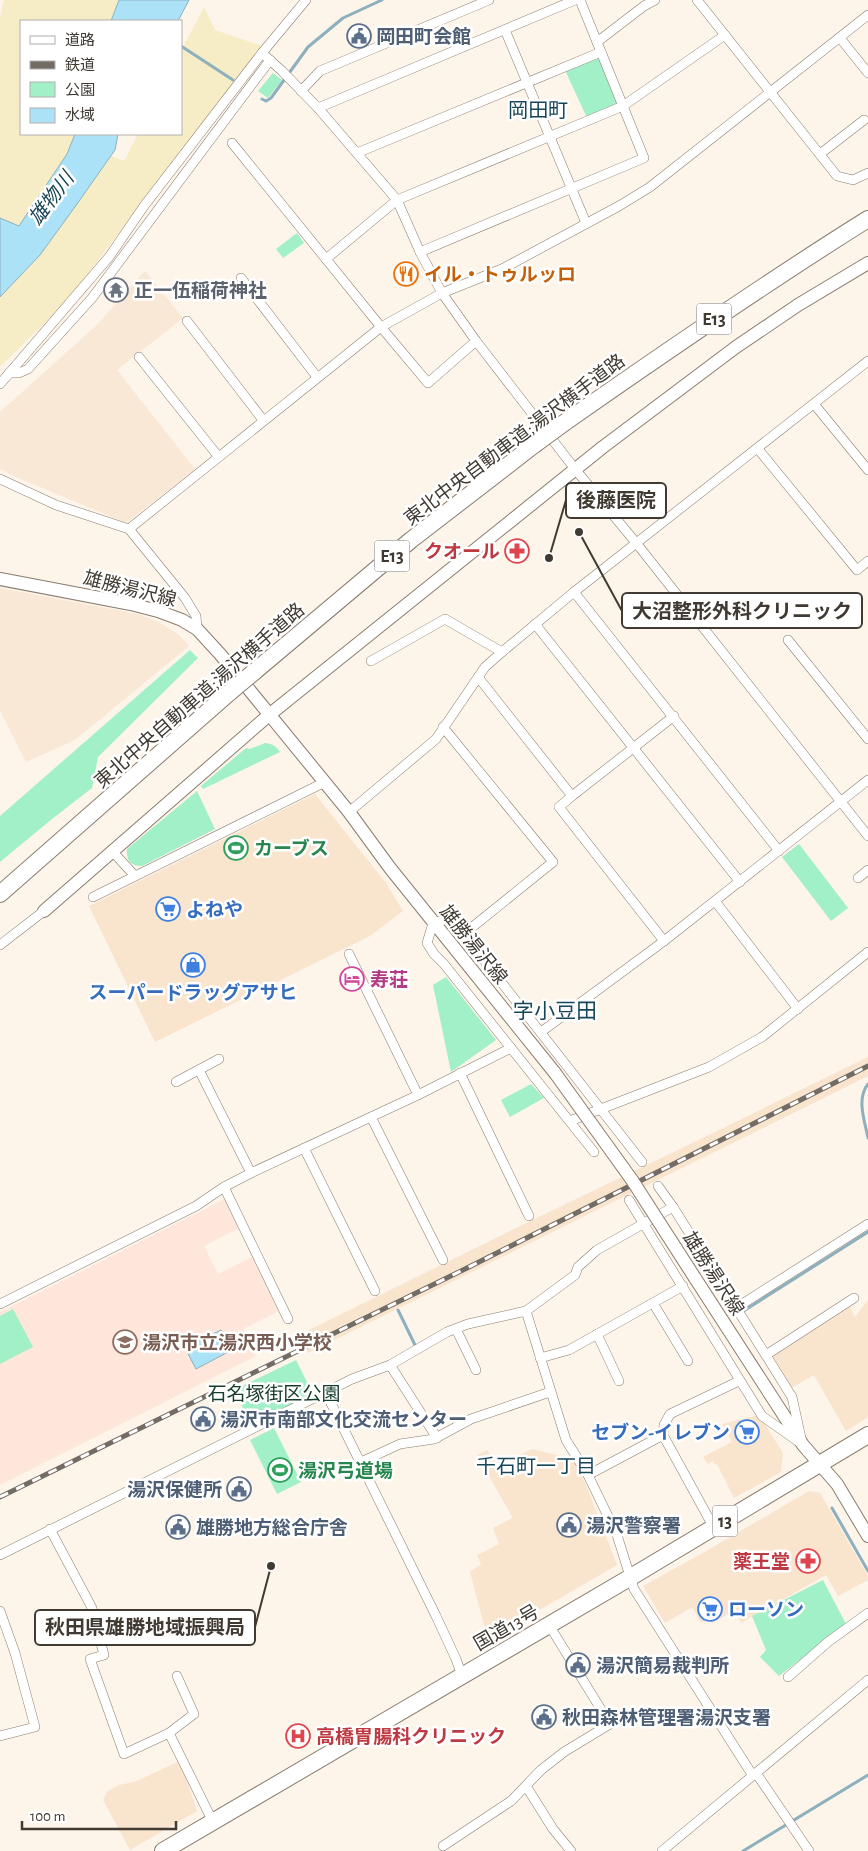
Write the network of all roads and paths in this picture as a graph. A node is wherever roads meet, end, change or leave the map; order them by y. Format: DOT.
graph roads {
  1 [pos="306,0"];
  2 [pos="490,0"];
  3 [pos="575,0"];
  4 [pos="580,0"];
  5 [pos="655,0"];
  6 [pos="697,0"];
  7 [pos="868,15"];
  8 [pos="505,30"];
  9 [pos="725,35"];
  10 [pos="840,38"];
  11 [pos="597,42"];
  12 [pos="601,52"];
  13 [pos="262,53"];
  14 [pos="270,60"];
  15 [pos="868,73"];
  16 [pos="526,83"];
  17 [pos="301,91"];
  18 [pos="771,92"];
  19 [pos="623,106"];
  20 [pos="318,108"];
  21 [pos="864,120"];
  22 [pos="549,137"];
  23 [pos="232,143"];
  24 [pos="357,153"];
  25 [pos="820,154"];
  26 [pos="868,173"];
  27 [pos="571,189"];
  28 [pos="397,200"];
  29 [pos="868,219"];
  30 [pos="586,223"];
  31 [pos="420,252"];
  32 [pos="326,259"];
  33 [pos="868,263"];
  34 [pos="241,278"];
  35 [pos="442,293"];
  36 [pos="187,321"];
  37 [pos="381,327"];
  38 [pos="476,341"];
  39 [pos="139,358"];
  40 [pos="868,361"];
  41 [pos="9,373"];
  42 [pos="317,377"];
  43 [pos="0,384"];
  44 [pos="814,404"];
  45 [pos="263,420"];
  46 [pos="758,449"];
  47 [pos="218,456"];
  48 [pos="575,469"];
  49 [pos="868,470"];
  50 [pos="0,479"];
  51 [pos="129,528"];
  52 [pos="637,544"];
  53 [pos="868,561"];
  54 [pos="0,579"];
  55 [pos="574,592"];
  56 [pos="535,624"];
  57 [pos="197,629"];
  58 [pos="788,640"];
  59 [pos="502,652"];
  60 [pos="371,661"];
  61 [pos="478,677"];
  62 [pos="270,715"];
  63 [pos="674,716"];
  64 [pos="443,727"];
  65 [pos="868,739"];
  66 [pos="634,748"];
  67 [pos="868,780"];
  68 [pos="324,782"];
  69 [pos="572,796"];
  70 [pos="841,802"];
  71 [pos="349,812"];
  72 [pos="868,836"];
  73 [pos="779,851"];
  74 [pos="113,852"];
  75 [pos="868,870"];
  76 [pos="135,876"];
  77 [pos="858,878"];
  78 [pos="740,882"];
  79 [pos="0,894"];
  80 [pos="93,897"];
  81 [pos="715,901"];
  82 [pos="44,911"];
  83 [pos="433,923"];
  84 [pos="465,933"];
  85 [pos="664,941"];
  86 [pos="0,945"];
  87 [pos="868,952"];
  88 [pos="349,954"];
  89 [pos="798,1009"];
  90 [pos="541,1032"];
  91 [pos="511,1048"];
  92 [pos="219,1059"];
  93 [pos="199,1070"];
  94 [pos="460,1073"];
  95 [pos="176,1082"];
  96 [pos="418,1095"];
  97 [pos="600,1108"];
  98 [pos="371,1117"];
  99 [pos="570,1121"];
  100 [pos="304,1148"];
  101 [pos="594,1152"];
  102 [pos="642,1162"];
  103 [pos="250,1173"];
  104 [pos="658,1186"];
  105 [pos="224,1187"];
  106 [pos="629,1200"];
  107 [pos="673,1207"];
  108 [pos="529,1216"];
  109 [pos="645,1224"];
  110 [pos="868,1224"];
  111 [pos="443,1260"];
  112 [pos="683,1286"];
  113 [pos="375,1291"];
  114 [pos="854,1298"];
  115 [pos="653,1303"];
  116 [pos="0,1304"];
  117 [pos="736,1308"];
  118 [pos="526,1310"];
  119 [pos="288,1319"];
  120 [pos="456,1329"];
  121 [pos="597,1334"];
  122 [pos="766,1355"];
  123 [pos="540,1358"];
  124 [pos="688,1361"];
  125 [pos="390,1365"];
  126 [pos="476,1370"];
  127 [pos="619,1381"];
  128 [pos="739,1381"];
  129 [pos="550,1392"];
  130 [pos="326,1393"];
  131 [pos="664,1434"];
  132 [pos="867,1437"];
  133 [pos="437,1438"];
  134 [pos="803,1445"];
  135 [pos="361,1462"];
  136 [pos="820,1466"];
  137 [pos="588,1475"];
  138 [pos="714,1528"];
  139 [pos="50,1529"];
  140 [pos="868,1536"];
  141 [pos="0,1555"];
  142 [pos="631,1577"];
  143 [pos="0,1611"];
  144 [pos="868,1613"];
  145 [pos="549,1625"];
  146 [pos="177,1676"];
  147 [pos="462,1676"];
  148 [pos="788,1677"];
  149 [pos="868,1680"];
  150 [pos="169,1733"];
  151 [pos="0,1736"];
  152 [pos="755,1774"];
  153 [pos="526,1786"];
  154 [pos="213,1822"];
  155 [pos="443,1846"];
  156 [pos="164,1851"];
  157 [pos="571,1851"];
  158 [pos="662,1851"];
  159 [pos="808,1851"];
  1 -- 13 [label="street"];
  2 -- 17 [label="street"];
  3 -- 8 [label="street"];
  4 -- 11 [label="street"];
  5 -- 11 [label="street"];
  6 -- 9 [label="street"];
  7 -- 10 [label="street"];
  8 -- 16 [label="street"];
  8 -- 20 [label="street"];
  9 -- 18 [label="street"];
  9 -- 19 [label="street"];
  10 -- 15 [label="street"];
  10 -- 18 [label="street"];
  11 -- 12 [label="street"];
  12 -- 16 [label="street"];
  12 -- 19 [label="street"];
  13 -- 14 [label="street"];
  13 -- 41 [label="street"];
  14 -- 17 [label="street"];
  14 -- 41 [label="street"];
  16 -- 22 [label="street"];
  16 -- 24 [label="street"];
  17 -- 20 [label="street"];
  18 -- 25 [label="street"];
  18 -- 30 [label="street"];
  19 -- 22 [label="street"];
  19 -- 27 [label="street"];
  20 -- 24 [label="street"];
  21 -- 25 [label="street"];
  22 -- 27 [label="street"];
  22 -- 28 [label="street"];
  23 -- 32 [label="street"];
  24 -- 28 [label="street"];
  25 -- 26 [label="street"];
  27 -- 30 [label="street"];
  27 -- 31 [label="street"];
  28 -- 31 [label="street"];
  28 -- 32 [label="street"];
  29 -- 79 [label="highway, 東北中央自動車道;湯沢横手道路 / E13, bridge"];
  30 -- 35 [label="street"];
  31 -- 35 [label="street"];
  32 -- 37 [label="street"];
  33 -- 48 [label="main road"];
  34 -- 42 [label="street"];
  35 -- 37 [label="street"];
  35 -- 38 [label="street"];
  36 -- 45 [label="street"];
  37 -- 38 [label="street"];
  37 -- 42 [label="street"];
  38 -- 48 [label="street"];
  39 -- 47 [label="street"];
  40 -- 44 [label="street"];
  41 -- 43 [label="street"];
  42 -- 45 [label="street"];
  44 -- 46 [label="street"];
  44 -- 49 [label="street"];
  45 -- 47 [label="street"];
  46 -- 52 [label="street"];
  46 -- 53 [label="street"];
  47 -- 51 [label="street"];
  48 -- 52 [label="street"];
  48 -- 62 [label="main road"];
  50 -- 51 [label="street"];
  51 -- 57 [label="street"];
  52 -- 55 [label="street"];
  52 -- 70 [label="street"];
  54 -- 57 [label="main road, 雄勝湯沢線"];
  55 -- 56 [label="street"];
  55 -- 63 [label="street"];
  56 -- 59 [label="street"];
  56 -- 66 [label="street"];
  57 -- 62 [label="main road, 雄勝湯沢線"];
  58 -- 65 [label="street"];
  59 -- 60 [label="street"];
  59 -- 61 [label="street"];
  61 -- 64 [label="street"];
  61 -- 69 [label="street"];
  62 -- 68 [label="main road, 雄勝湯沢線"];
  62 -- 74 [label="main road"];
  63 -- 66 [label="street"];
  63 -- 73 [label="street"];
  64 -- 71 [label="street"];
  64 -- 84 [label="street"];
  66 -- 69 [label="street"];
  66 -- 78 [label="street"];
  67 -- 70 [label="street"];
  68 -- 71 [label="main road, 雄勝湯沢線"];
  68 -- 76 [label="street"];
  69 -- 85 [label="street"];
  70 -- 72 [label="street"];
  70 -- 73 [label="street"];
  71 -- 83 [label="main road, 雄勝湯沢線"];
  73 -- 78 [label="street"];
  74 -- 76 [label="street"];
  74 -- 82 [label="main road"];
  75 -- 77 [label="street"];
  76 -- 80 [label="street"];
  78 -- 81 [label="street"];
  81 -- 85 [label="street"];
  81 -- 89 [label="street"];
  82 -- 86 [label="street"];
  83 -- 84 [label="street"];
  83 -- 91 [label="street"];
  83 -- 134 [label="main road, 雄勝湯沢線, bridge"];
  84 -- 90 [label="street"];
  85 -- 90 [label="street"];
  87 -- 89 [label="street"];
  88 -- 96 [label="street"];
  89 -- 97 [label="street"];
  90 -- 97 [label="street"];
  91 -- 94 [label="street"];
  91 -- 99 [label="street"];
  92 -- 93 [label="street"];
  93 -- 95 [label="street"];
  93 -- 103 [label="street"];
  94 -- 96 [label="street"];
  94 -- 108 [label="street"];
  96 -- 98 [label="street"];
  97 -- 99 [label="street"];
  97 -- 102 [label="street"];
  98 -- 100 [label="street"];
  98 -- 111 [label="street"];
  99 -- 101 [label="street"];
  100 -- 103 [label="street"];
  100 -- 113 [label="street"];
  103 -- 105 [label="street"];
  104 -- 107 [label="street"];
  105 -- 116 [label="street"];
  105 -- 119 [label="street"];
  106 -- 109 [label="street"];
  107 -- 109 [label="street"];
  107 -- 117 [label="street"];
  109 -- 112 [label="street"];
  109 -- 118 [label="street"];
  110 -- 117 [label="street"];
  112 -- 115 [label="street"];
  112 -- 128 [label="street"];
  114 -- 122 [label="street"];
  115 -- 121 [label="street"];
  115 -- 124 [label="street"];
  117 -- 122 [label="street"];
  118 -- 120 [label="street"];
  118 -- 123 [label="street"];
  120 -- 125 [label="street"];
  120 -- 126 [label="street"];
  121 -- 123 [label="street"];
  121 -- 127 [label="street"];
  122 -- 134 [label="street"];
  123 -- 129 [label="street"];
  125 -- 130 [label="street"];
  125 -- 133 [label="street"];
  128 -- 131 [label="street"];
  128 -- 134 [label="street"];
  129 -- 133 [label="street"];
  129 -- 137 [label="street"];
  130 -- 135 [label="street"];
  130 -- 139 [label="street"];
  131 -- 137 [label="street"];
  131 -- 138 [label="street"];
  132 -- 136 [label="highway, 国道13号 / 13"];
  133 -- 135 [label="street"];
  134 -- 136 [label="main road, 雄勝湯沢線"];
  135 -- 147 [label="street"];
  136 -- 138 [label="highway, 国道13号 / 13"];
  136 -- 140 [label="main road, 雄勝湯沢線"];
  137 -- 142 [label="street"];
  138 -- 142 [label="highway, 国道13号 / 13"];
  139 -- 141 [label="street"];
  139 -- 150 [label="street"];
  142 -- 145 [label="highway, 国道13号 / 13"];
  142 -- 152 [label="street"];
  143 -- 151 [label="street"];
  144 -- 148 [label="street"];
  145 -- 147 [label="highway, 国道13号 / 13"];
  145 -- 153 [label="street"];
  146 -- 150 [label="street"];
  147 -- 154 [label="highway, 国道13号 / 13"];
  149 -- 152 [label="street"];
  150 -- 154 [label="street"];
  152 -- 158 [label="street"];
  152 -- 159 [label="street"];
  153 -- 155 [label="street"];
  153 -- 157 [label="street"];
  154 -- 156 [label="highway, 国道13号 / 13"];
}
